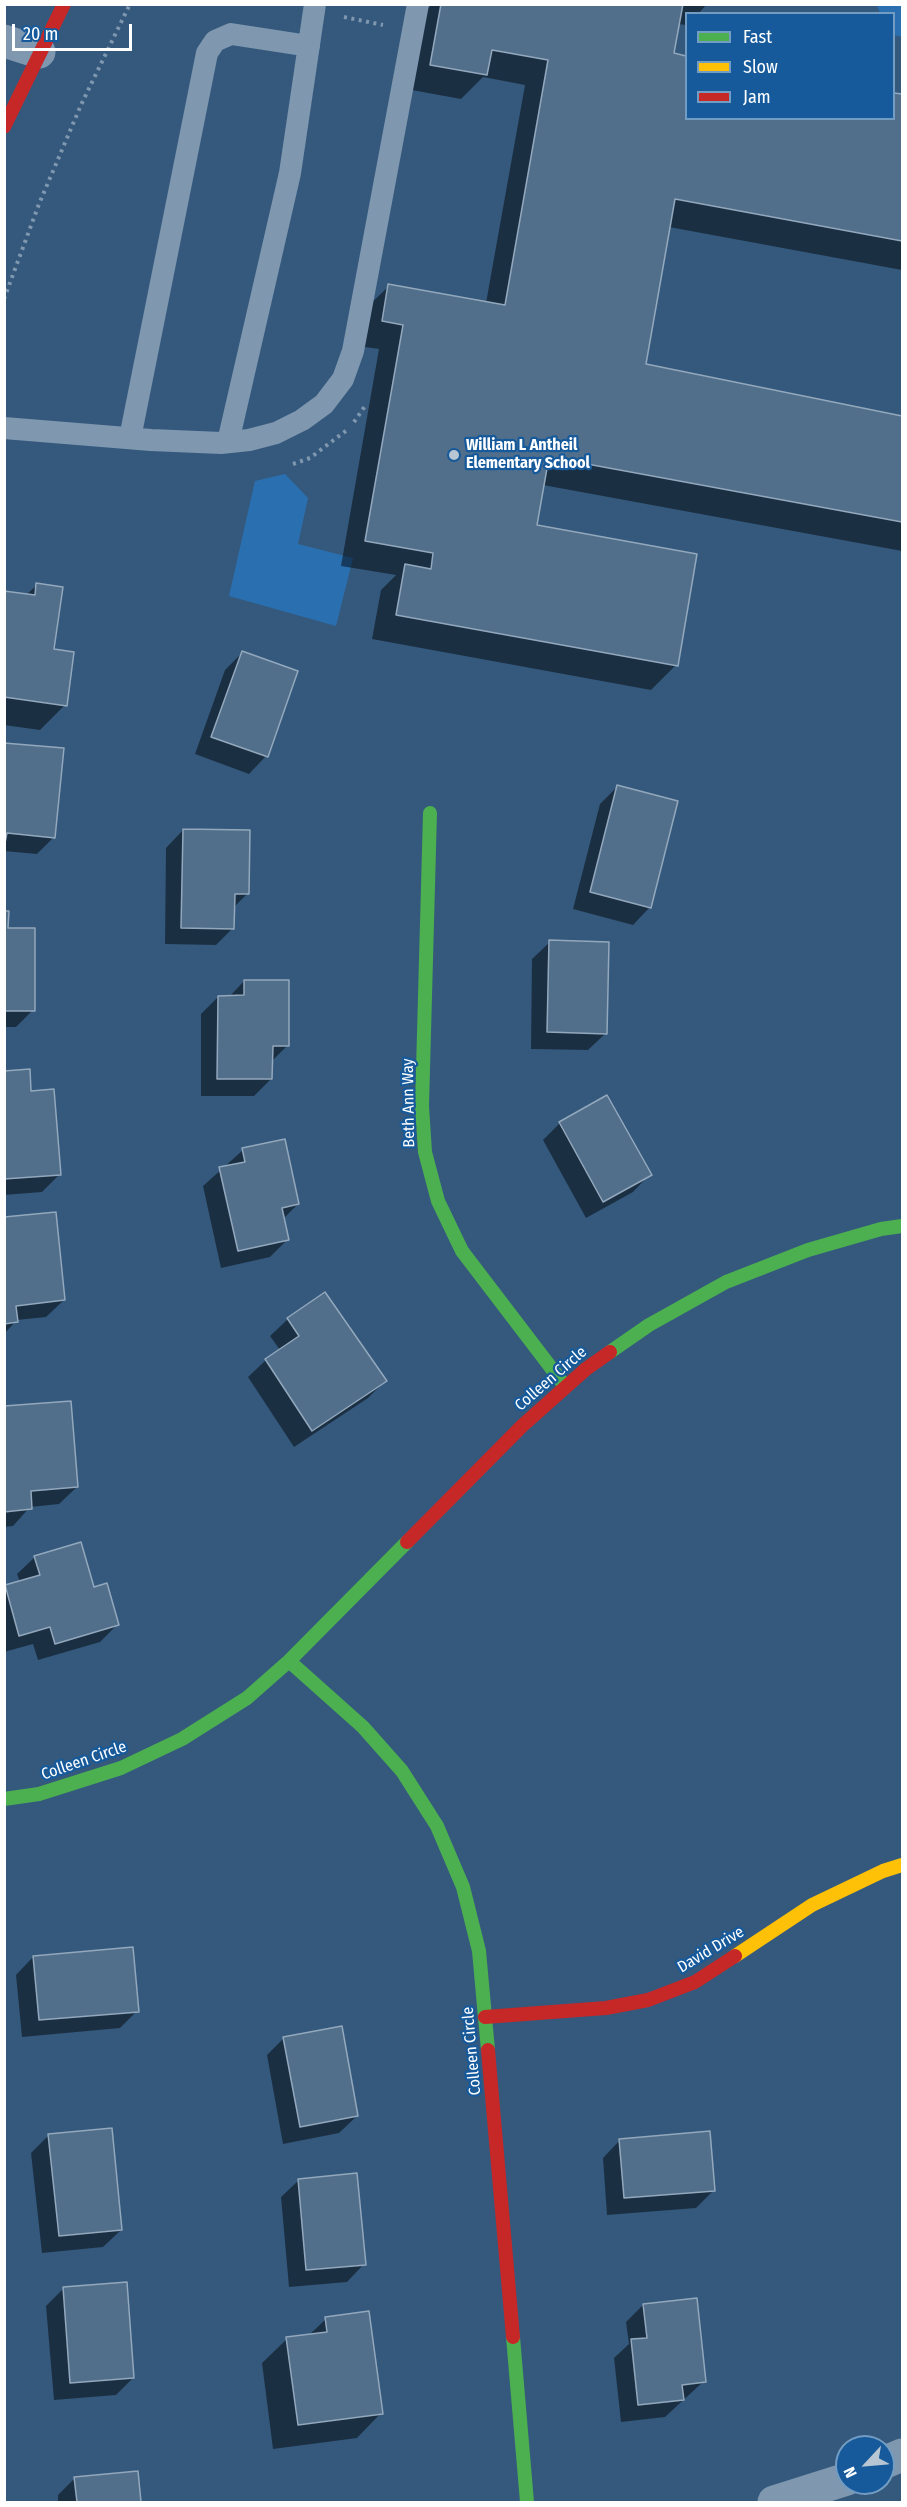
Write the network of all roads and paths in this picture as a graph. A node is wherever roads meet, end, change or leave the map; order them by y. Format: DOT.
graph roads {
  1 [pos="64,4"];
  2 [pos="130,4"];
  3 [pos="314,8"];
  4 [pos="416,14"];
  5 [pos="4,41"];
  6 [pos="309,46"];
  7 [pos="39,52"];
  8 [pos="4,127"];
  9 [pos="4,299"];
  10 [pos="4,428"];
  11 [pos="130,438"];
  12 [pos="228,442"];
  13 [pos="430,813"];
  14 [pos="903,1226"];
  15 [pos="566,1386"];
  16 [pos="289,1661"];
  17 [pos="4,1799"];
  18 [pos="903,1865"];
  19 [pos="485,2017"];
  20 [pos="835,2483"];
  21 [pos="527,2502"];
  22 [pos="774,2502"];
  1 -- 7 [label="street"];
  2 -- 9 [label="path"];
  3 -- 4 [label="path"];
  3 -- 6 [label="lane"];
  4 -- 12 [label="lane"];
  5 -- 7 [label="street"];
  6 -- 11 [label="lane"];
  6 -- 12 [label="lane"];
  7 -- 8 [label="street"];
  10 -- 11 [label="lane"];
  11 -- 12 [label="lane"];
  13 -- 15 [label="street, Beth Ann Way"];
  14 -- 15 [label="street, Colleen Circle"];
  15 -- 16 [label="street, Colleen Circle"];
  16 -- 17 [label="street, Colleen Circle"];
  16 -- 19 [label="street, Colleen Circle"];
  18 -- 19 [label="street, David Drive"];
  19 -- 21 [label="street, Colleen Circle"];
  20 -- 22 [label="street"];
}
